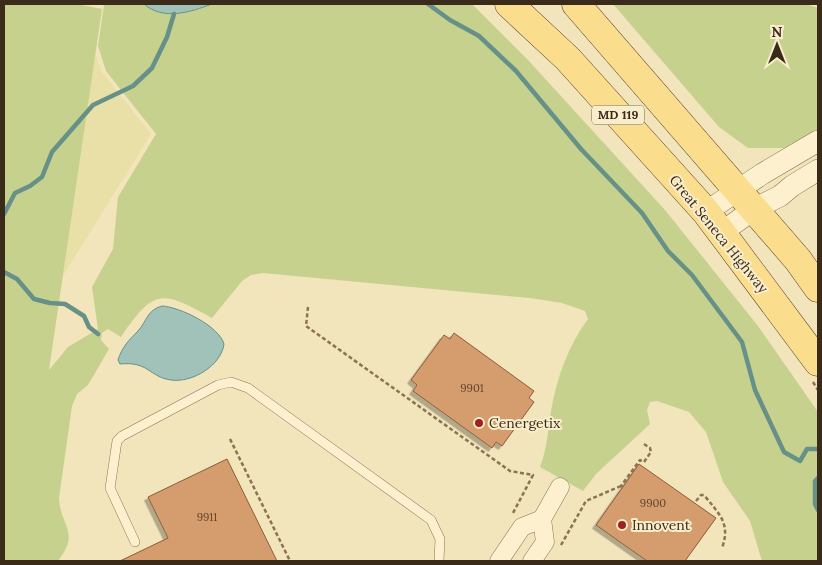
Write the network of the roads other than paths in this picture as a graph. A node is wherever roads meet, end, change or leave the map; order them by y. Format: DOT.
graph roads {
  1 [pos="509,4"];
  2 [pos="583,9"];
  3 [pos="818,142"];
  4 [pos="818,170"];
  5 [pos="746,200"];
  6 [pos="713,223"];
  7 [pos="818,288"];
  8 [pos="818,362"];
  9 [pos="560,487"];
  10 [pos="542,519"];
  11 [pos="135,542"];
  12 [pos="440,561"];
  13 [pos="499,561"];
  14 [pos="532,561"];
  1 -- 6 [label="main road, Great Seneca Highway / MD 119"];
  2 -- 5 [label="main road, MD 119"];
  3 -- 5 [label="street"];
  4 -- 5 [label="street"];
  5 -- 6 [label="street"];
  5 -- 7 [label="main road, MD 119"];
  6 -- 8 [label="main road, Great Seneca Highway / MD 119"];
  9 -- 10 [label="street"];
  10 -- 13 [label="street"];
  10 -- 14 [label="street"];
  11 -- 12 [label="lane"];
}
